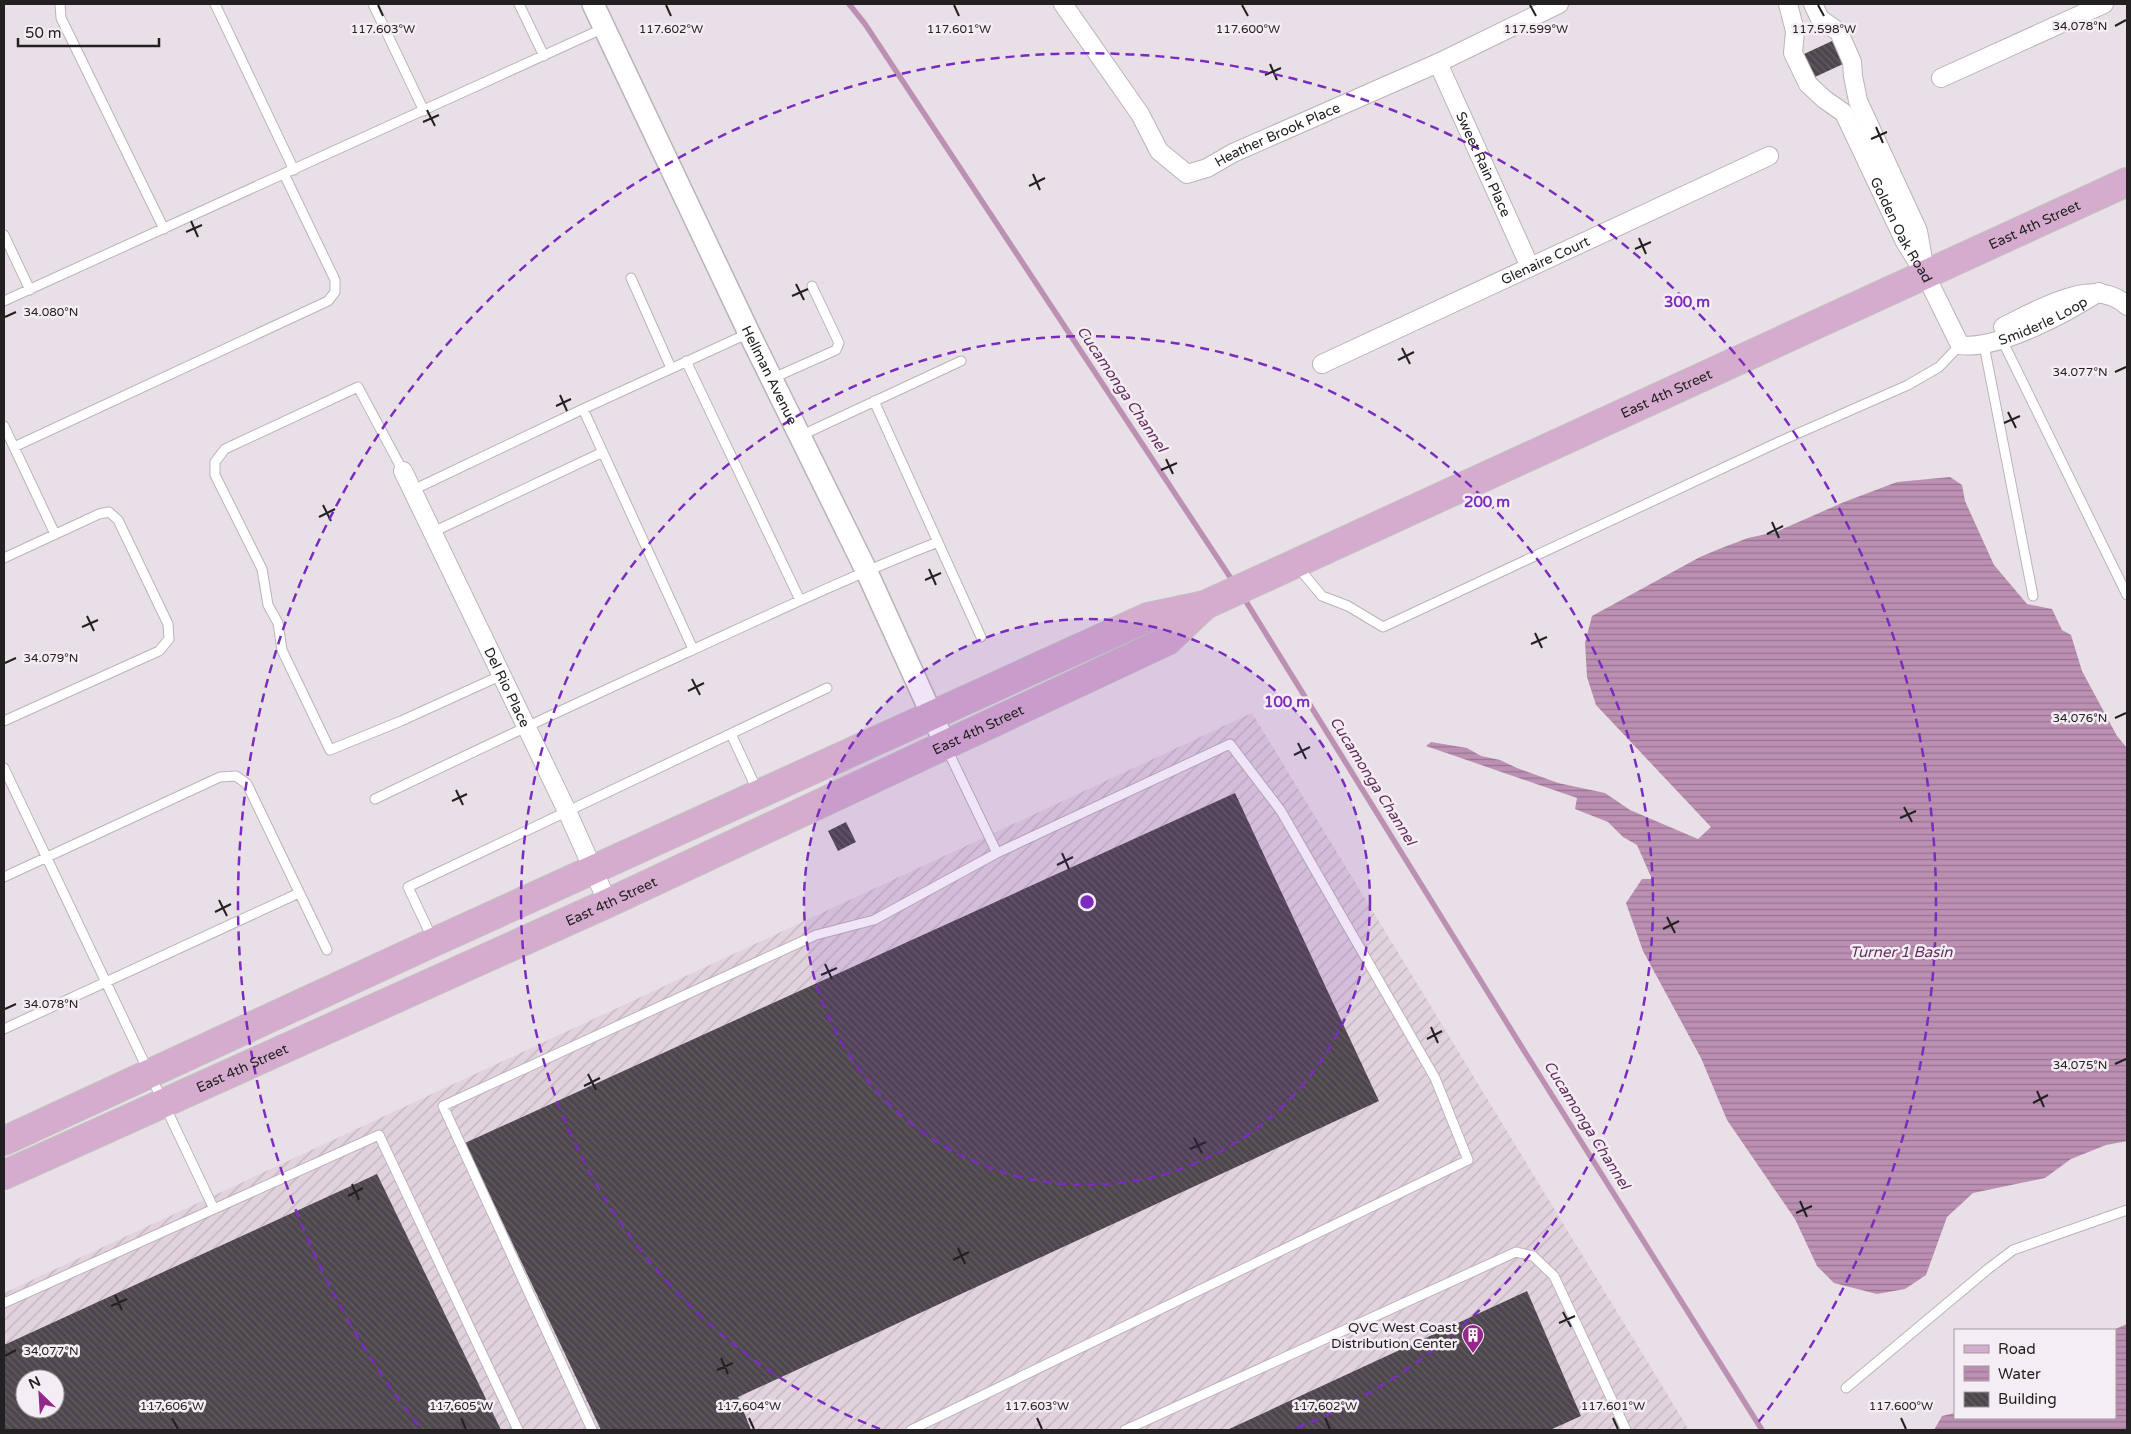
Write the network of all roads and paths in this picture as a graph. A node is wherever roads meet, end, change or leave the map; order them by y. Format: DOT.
graph roads {
  1 [pos="60,4"];
  2 [pos="215,4"];
  3 [pos="373,4"];
  4 [pos="519,4"];
  5 [pos="593,4"];
  6 [pos="1064,4"];
  7 [pos="1559,4"];
  8 [pos="1788,4"];
  9 [pos="1813,4"];
  10 [pos="2104,4"];
  11 [pos="605,28"];
  12 [pos="544,56"];
  13 [pos="1438,62"];
  14 [pos="1941,78"];
  15 [pos="424,111"];
  16 [pos="1769,156"];
  17 [pos="294,170"];
  18 [pos="284,174"];
  19 [pos="2127,182"];
  20 [pos="164,229"];
  21 [pos="4,235"];
  22 [pos="1530,267"];
  23 [pos="1926,276"];
  24 [pos="631,278"];
  25 [pos="812,286"];
  26 [pos="30,290"];
  27 [pos="4,301"];
  28 [pos="2127,306"];
  29 [pos="2050,311"];
  30 [pos="749,333"];
  31 [pos="2002,340"];
  32 [pos="1960,345"];
  33 [pos="1984,345"];
  34 [pos="961,360"];
  35 [pos="686,361"];
  36 [pos="1322,364"];
  37 [pos="671,368"];
  38 [pos="771,379"];
  39 [pos="874,401"];
  40 [pos="583,409"];
  41 [pos="4,426"];
  42 [pos="800,436"];
  43 [pos="14,447"];
  44 [pos="603,452"];
  45 [pos="404,471"];
  46 [pos="413,490"];
  47 [pos="433,532"];
  48 [pos="55,534"];
  49 [pos="938,542"];
  50 [pos="4,558"];
  51 [pos="1295,564"];
  52 [pos="866,570"];
  53 [pos="2127,595"];
  54 [pos="2033,596"];
  55 [pos="800,600"];
  56 [pos="1205,605"];
  57 [pos="981,637"];
  58 [pos="693,649"];
  59 [pos="502,675"];
  60 [pos="827,688"];
  61 [pos="931,716"];
  62 [pos="4,720"];
  63 [pos="526,726"];
  64 [pos="731,734"];
  65 [pos="946,746"];
  66 [pos="4,768"];
  67 [pos="759,794"];
  68 [pos="375,799"];
  69 [pos="567,811"];
  70 [pos="997,853"];
  71 [pos="46,857"];
  72 [pos="593,869"];
  73 [pos="4,877"];
  74 [pos="299,893"];
  75 [pos="608,903"];
  76 [pos="434,942"];
  77 [pos="326,950"];
  78 [pos="105,982"];
  79 [pos="4,1029"];
  80 [pos="149,1074"];
  81 [pos="162,1102"];
  82 [pos="4,1141"];
  83 [pos="4,1175"];
  84 [pos="214,1209"];
  85 [pos="2127,1210"];
  86 [pos="4,1303"];
  87 [pos="1846,1388"];
  88 [pos="518,1430"];
  89 [pos="592,1430"];
  90 [pos="911,1430"];
  91 [pos="1125,1430"];
  92 [pos="1626,1430"];
  1 -- 20 [label="lane"];
  2 -- 17 [label="lane"];
  3 -- 15 [label="lane"];
  4 -- 12 [label="lane"];
  5 -- 11 [label="street, Hellman Avenue"];
  6 -- 13 [label="street, Heather Brook Place"];
  7 -- 13 [label="street, Heather Brook Place"];
  8 -- 23 [label="street, Golden Oak Road"];
  9 -- 23 [label="street, Golden Oak Road"];
  10 -- 14 [label="street"];
  11 -- 12 [label="lane"];
  11 -- 30 [label="street, Hellman Avenue"];
  12 -- 15 [label="lane"];
  13 -- 22 [label="street, Sweet Rain Place"];
  15 -- 17 [label="lane"];
  16 -- 22 [label="street, Glenaire Court"];
  17 -- 18 [label="lane"];
  18 -- 20 [label="lane"];
  18 -- 43 [label="lane"];
  19 -- 23 [label="main road, East 4th Street"];
  20 -- 26 [label="lane"];
  21 -- 26 [label="lane"];
  22 -- 36 [label="street, Glenaire Court"];
  23 -- 32 [label="street"];
  23 -- 51 [label="main road, East 4th Street"];
  24 -- 37 [label="lane"];
  25 -- 38 [label="lane"];
  26 -- 27 [label="lane"];
  28 -- 29 [label="street, Smiderle Loop"];
  29 -- 31 [label="street, Smiderle Loop"];
  29 -- 33 [label="street, Smiderle Loop"];
  30 -- 35 [label="lane"];
  30 -- 38 [label="street, Hellman Avenue"];
  31 -- 33 [label="street, Smiderle Loop"];
  31 -- 53 [label="lane"];
  32 -- 33 [label="street, Smiderle Loop"];
  32 -- 51 [label="lane"];
  33 -- 54 [label="lane"];
  34 -- 39 [label="lane"];
  35 -- 37 [label="lane"];
  35 -- 55 [label="lane"];
  37 -- 40 [label="lane"];
  38 -- 42 [label="street, Hellman Avenue"];
  39 -- 42 [label="lane"];
  39 -- 49 [label="lane"];
  40 -- 44 [label="lane"];
  40 -- 46 [label="lane"];
  41 -- 43 [label="lane"];
  42 -- 52 [label="street, Hellman Avenue"];
  43 -- 48 [label="lane"];
  44 -- 47 [label="lane"];
  44 -- 58 [label="lane"];
  45 -- 46 [label="street, Del Rio Place"];
  45 -- 59 [label="lane"];
  46 -- 47 [label="street, Del Rio Place"];
  47 -- 59 [label="street, Del Rio Place"];
  48 -- 50 [label="lane"];
  48 -- 62 [label="lane"];
  49 -- 52 [label="lane"];
  49 -- 57 [label="lane"];
  51 -- 56 [label="main road, East 4th Street"];
  52 -- 55 [label="lane"];
  52 -- 61 [label="street, Hellman Avenue"];
  55 -- 58 [label="lane"];
  56 -- 61 [label="main road, East 4th Street"];
  56 -- 65 [label="main road, East 4th Street"];
  58 -- 63 [label="lane"];
  59 -- 63 [label="street, Del Rio Place"];
  60 -- 64 [label="lane"];
  61 -- 65 [label="street, Hellman Avenue"];
  61 -- 67 [label="main road, East 4th Street"];
  63 -- 68 [label="lane"];
  63 -- 69 [label="street, Del Rio Place"];
  64 -- 67 [label="lane"];
  64 -- 69 [label="lane"];
  65 -- 70 [label="lane"];
  65 -- 75 [label="main road, East 4th Street"];
  66 -- 71 [label="lane"];
  67 -- 72 [label="main road, East 4th Street"];
  69 -- 72 [label="street, Del Rio Place"];
  69 -- 76 [label="lane"];
  70 -- 89 [label="lane"];
  70 -- 90 [label="lane"];
  71 -- 73 [label="lane"];
  71 -- 74 [label="lane"];
  71 -- 78 [label="lane"];
  72 -- 75 [label="street, Del Rio Place"];
  72 -- 76 [label="main road, East 4th Street"];
  74 -- 77 [label="lane"];
  74 -- 78 [label="lane"];
  75 -- 81 [label="main road, East 4th Street"];
  76 -- 80 [label="main road, East 4th Street"];
  78 -- 79 [label="lane"];
  78 -- 80 [label="lane"];
  80 -- 81 [label="lane"];
  80 -- 82 [label="main road, East 4th Street"];
  81 -- 83 [label="main road, East 4th Street"];
  81 -- 84 [label="lane"];
  84 -- 86 [label="lane"];
  84 -- 88 [label="lane"];
  85 -- 87 [label="lane"];
  91 -- 92 [label="lane"];
}
